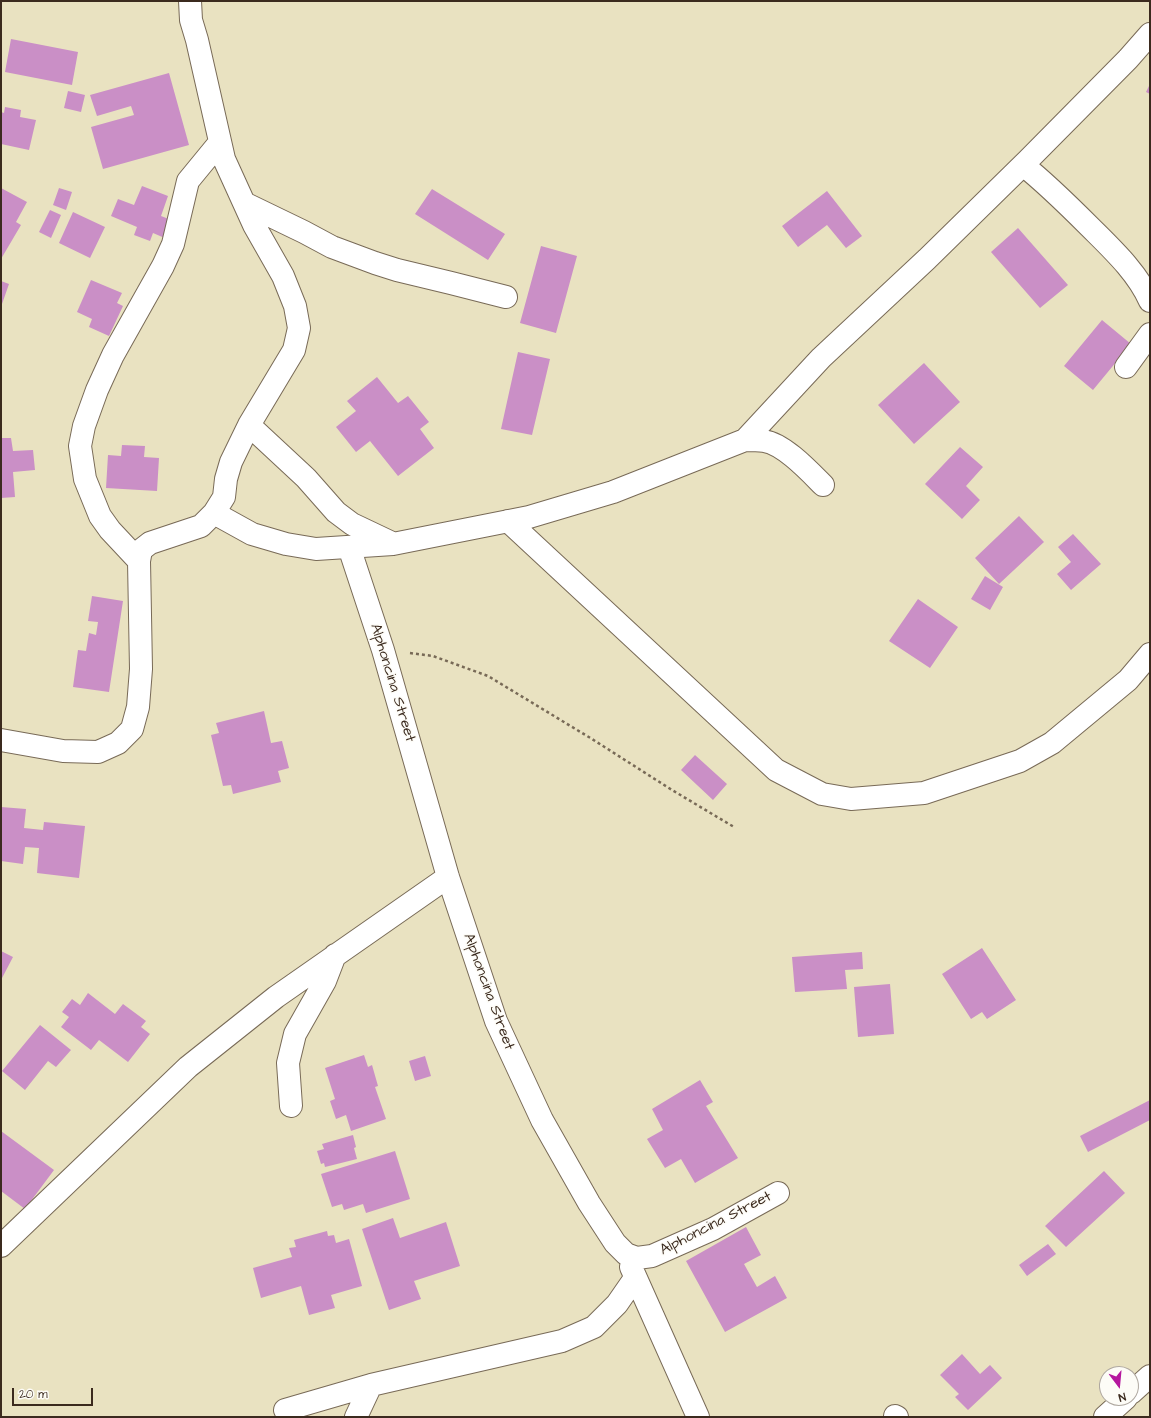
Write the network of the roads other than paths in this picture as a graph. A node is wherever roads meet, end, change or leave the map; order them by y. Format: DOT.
graph roads {
  1 [pos="190,1"];
  2 [pos="1150,34"];
  3 [pos="220,142"];
  4 [pos="1023,165"];
  5 [pos="244,203"];
  6 [pos="506,297"];
  7 [pos="1150,301"];
  8 [pos="1150,334"];
  9 [pos="1126,367"];
  10 [pos="249,425"];
  11 [pos="745,440"];
  12 [pos="823,485"];
  13 [pos="214,513"];
  14 [pos="508,521"];
  15 [pos="393,544"];
  16 [pos="349,547"];
  17 [pos="139,561"];
  18 [pos="1150,654"];
  19 [pos="1,740"];
  20 [pos="448,877"];
  21 [pos="335,955"];
  22 [pos="291,1106"];
  23 [pos="778,1193"];
  24 [pos="1,1246"];
  25 [pos="626,1254"];
  26 [pos="635,1278"];
  27 [pos="1150,1376"];
  28 [pos="371,1385"];
  29 [pos="1139,1386"];
  30 [pos="1117,1406"];
  31 [pos="285,1410"];
  32 [pos="356,1417"];
  33 [pos="698,1417"];
  34 [pos="1105,1417"];
  1 -- 3 [label="street"];
  2 -- 4 [label="street"];
  3 -- 5 [label="street"];
  3 -- 17 [label="street"];
  4 -- 7 [label="street"];
  4 -- 11 [label="street"];
  5 -- 6 [label="street"];
  5 -- 10 [label="street"];
  8 -- 9 [label="street"];
  10 -- 13 [label="street"];
  10 -- 15 [label="street"];
  11 -- 12 [label="street"];
  11 -- 14 [label="street"];
  13 -- 16 [label="street"];
  13 -- 17 [label="street"];
  14 -- 15 [label="street"];
  14 -- 18 [label="street"];
  15 -- 16 [label="street"];
  16 -- 20 [label="street, Alphoncina Street"];
  17 -- 19 [label="street"];
  20 -- 21 [label="street"];
  20 -- 25 [label="street, Alphoncina Street"];
  21 -- 22 [label="street"];
  21 -- 24 [label="street"];
  23 -- 25 [label="street, Alphoncina Street"];
  25 -- 26 [label="street"];
  26 -- 28 [label="street"];
  26 -- 33 [label="street"];
  27 -- 29 [label="street"];
  28 -- 31 [label="street"];
  28 -- 32 [label="street"];
  30 -- 34 [label="street"];
}
